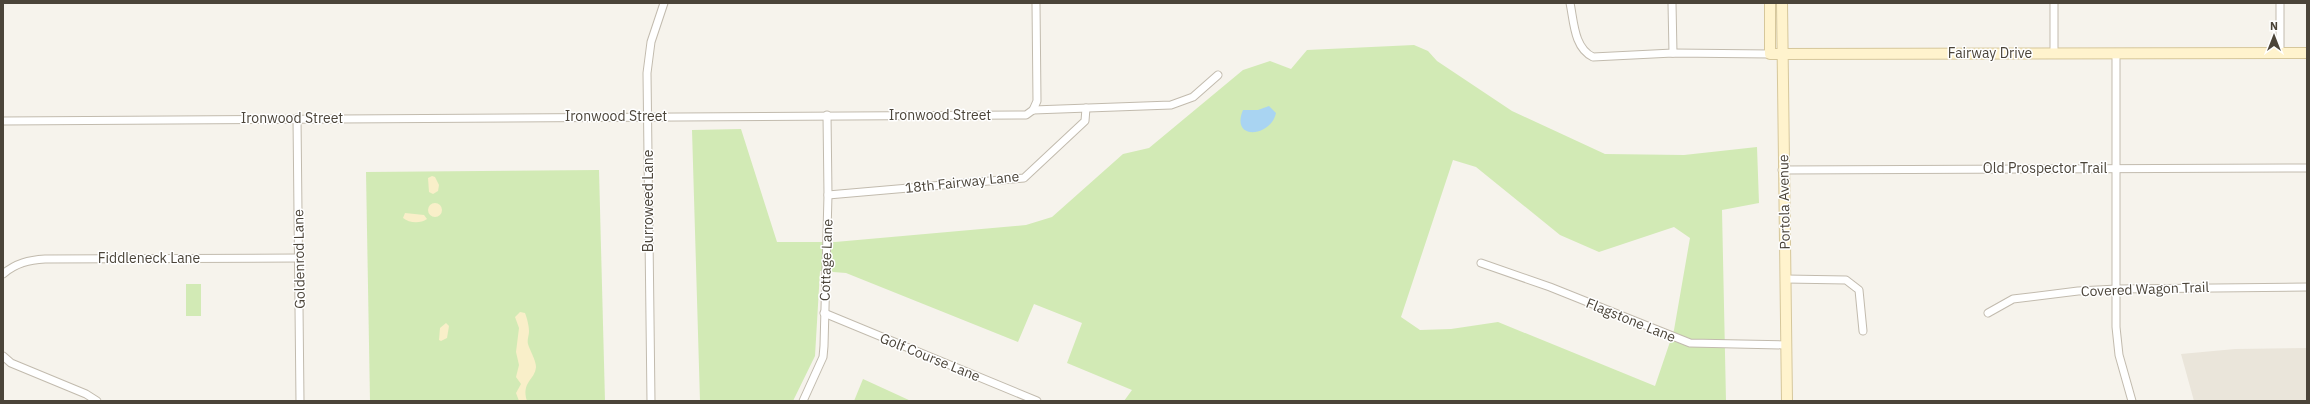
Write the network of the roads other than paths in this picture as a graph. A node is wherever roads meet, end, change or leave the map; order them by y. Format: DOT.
graph roads {
  1 [pos="664,3"];
  2 [pos="1036,3"];
  3 [pos="1570,3"];
  4 [pos="1672,3"];
  5 [pos="1770,3"];
  6 [pos="1782,3"];
  7 [pos="2054,3"];
  8 [pos="2280,3"];
  9 [pos="1672,53"];
  10 [pos="2280,53"];
  11 [pos="2307,53"];
  12 [pos="1770,54"];
  13 [pos="1782,54"];
  14 [pos="2054,54"];
  15 [pos="2116,54"];
  16 [pos="1218,75"];
  17 [pos="1086,108"];
  18 [pos="1034,110"];
  19 [pos="827,115"];
  20 [pos="648,116"];
  21 [pos="297,118"];
  22 [pos="3,120"];
  23 [pos="2116,168"];
  24 [pos="2307,168"];
  25 [pos="1782,170"];
  26 [pos="828,195"];
  27 [pos="299,258"];
  28 [pos="1481,263"];
  29 [pos="3,274"];
  30 [pos="1786,279"];
  31 [pos="2307,286"];
  32 [pos="2117,288"];
  33 [pos="824,313"];
  34 [pos="1988,313"];
  35 [pos="1863,331"];
  36 [pos="1786,345"];
  37 [pos="3,356"];
  38 [pos="98,401"];
  39 [pos="300,401"];
  40 [pos="651,401"];
  41 [pos="803,401"];
  42 [pos="1036,401"];
  43 [pos="1787,401"];
  44 [pos="2132,401"];
  1 -- 20 [label="street, Burroweed Lane"];
  2 -- 18 [label="street"];
  3 -- 9 [label="street, Fairway Drive"];
  4 -- 9 [label="street"];
  5 -- 12 [label="street"];
  6 -- 13 [label="street, Portola Avenue"];
  7 -- 14 [label="street"];
  8 -- 10 [label="street"];
  9 -- 12 [label="street, Fairway Drive"];
  10 -- 11 [label="street, Fairway Drive"];
  10 -- 15 [label="street, Fairway Drive"];
  12 -- 13 [label="street, Fairway Drive"];
  13 -- 14 [label="street, Fairway Drive"];
  13 -- 25 [label="street, Portola Avenue"];
  14 -- 15 [label="street, Fairway Drive"];
  15 -- 23 [label="street"];
  16 -- 17 [label="street, Ironwood Street"];
  17 -- 18 [label="street, Ironwood Street"];
  17 -- 26 [label="street, 18th Fairway Lane"];
  18 -- 19 [label="street, Ironwood Street"];
  19 -- 20 [label="street, Ironwood Street"];
  19 -- 26 [label="street, Cottage Lane"];
  20 -- 21 [label="street, Ironwood Street"];
  20 -- 40 [label="street, Burroweed Lane"];
  21 -- 22 [label="street, Ironwood Street"];
  21 -- 27 [label="street, Goldenrod Lane"];
  23 -- 24 [label="street, Old Prospector Trail"];
  23 -- 25 [label="street, Old Prospector Trail"];
  23 -- 32 [label="street"];
  25 -- 30 [label="street, Portola Avenue"];
  26 -- 33 [label="street, Cottage Lane"];
  27 -- 29 [label="street, Fiddleneck Lane"];
  27 -- 39 [label="street, Goldenrod Lane"];
  28 -- 36 [label="street, Flagstone Lane"];
  30 -- 35 [label="street"];
  30 -- 36 [label="street, Portola Avenue"];
  31 -- 32 [label="street, Covered Wagon Trail"];
  32 -- 34 [label="street, Covered Wagon Trail"];
  32 -- 44 [label="street"];
  33 -- 41 [label="street, Cottage Lane"];
  33 -- 42 [label="street, Golf Course Lane"];
  36 -- 43 [label="street, Portola Avenue"];
  37 -- 38 [label="street"];
}
